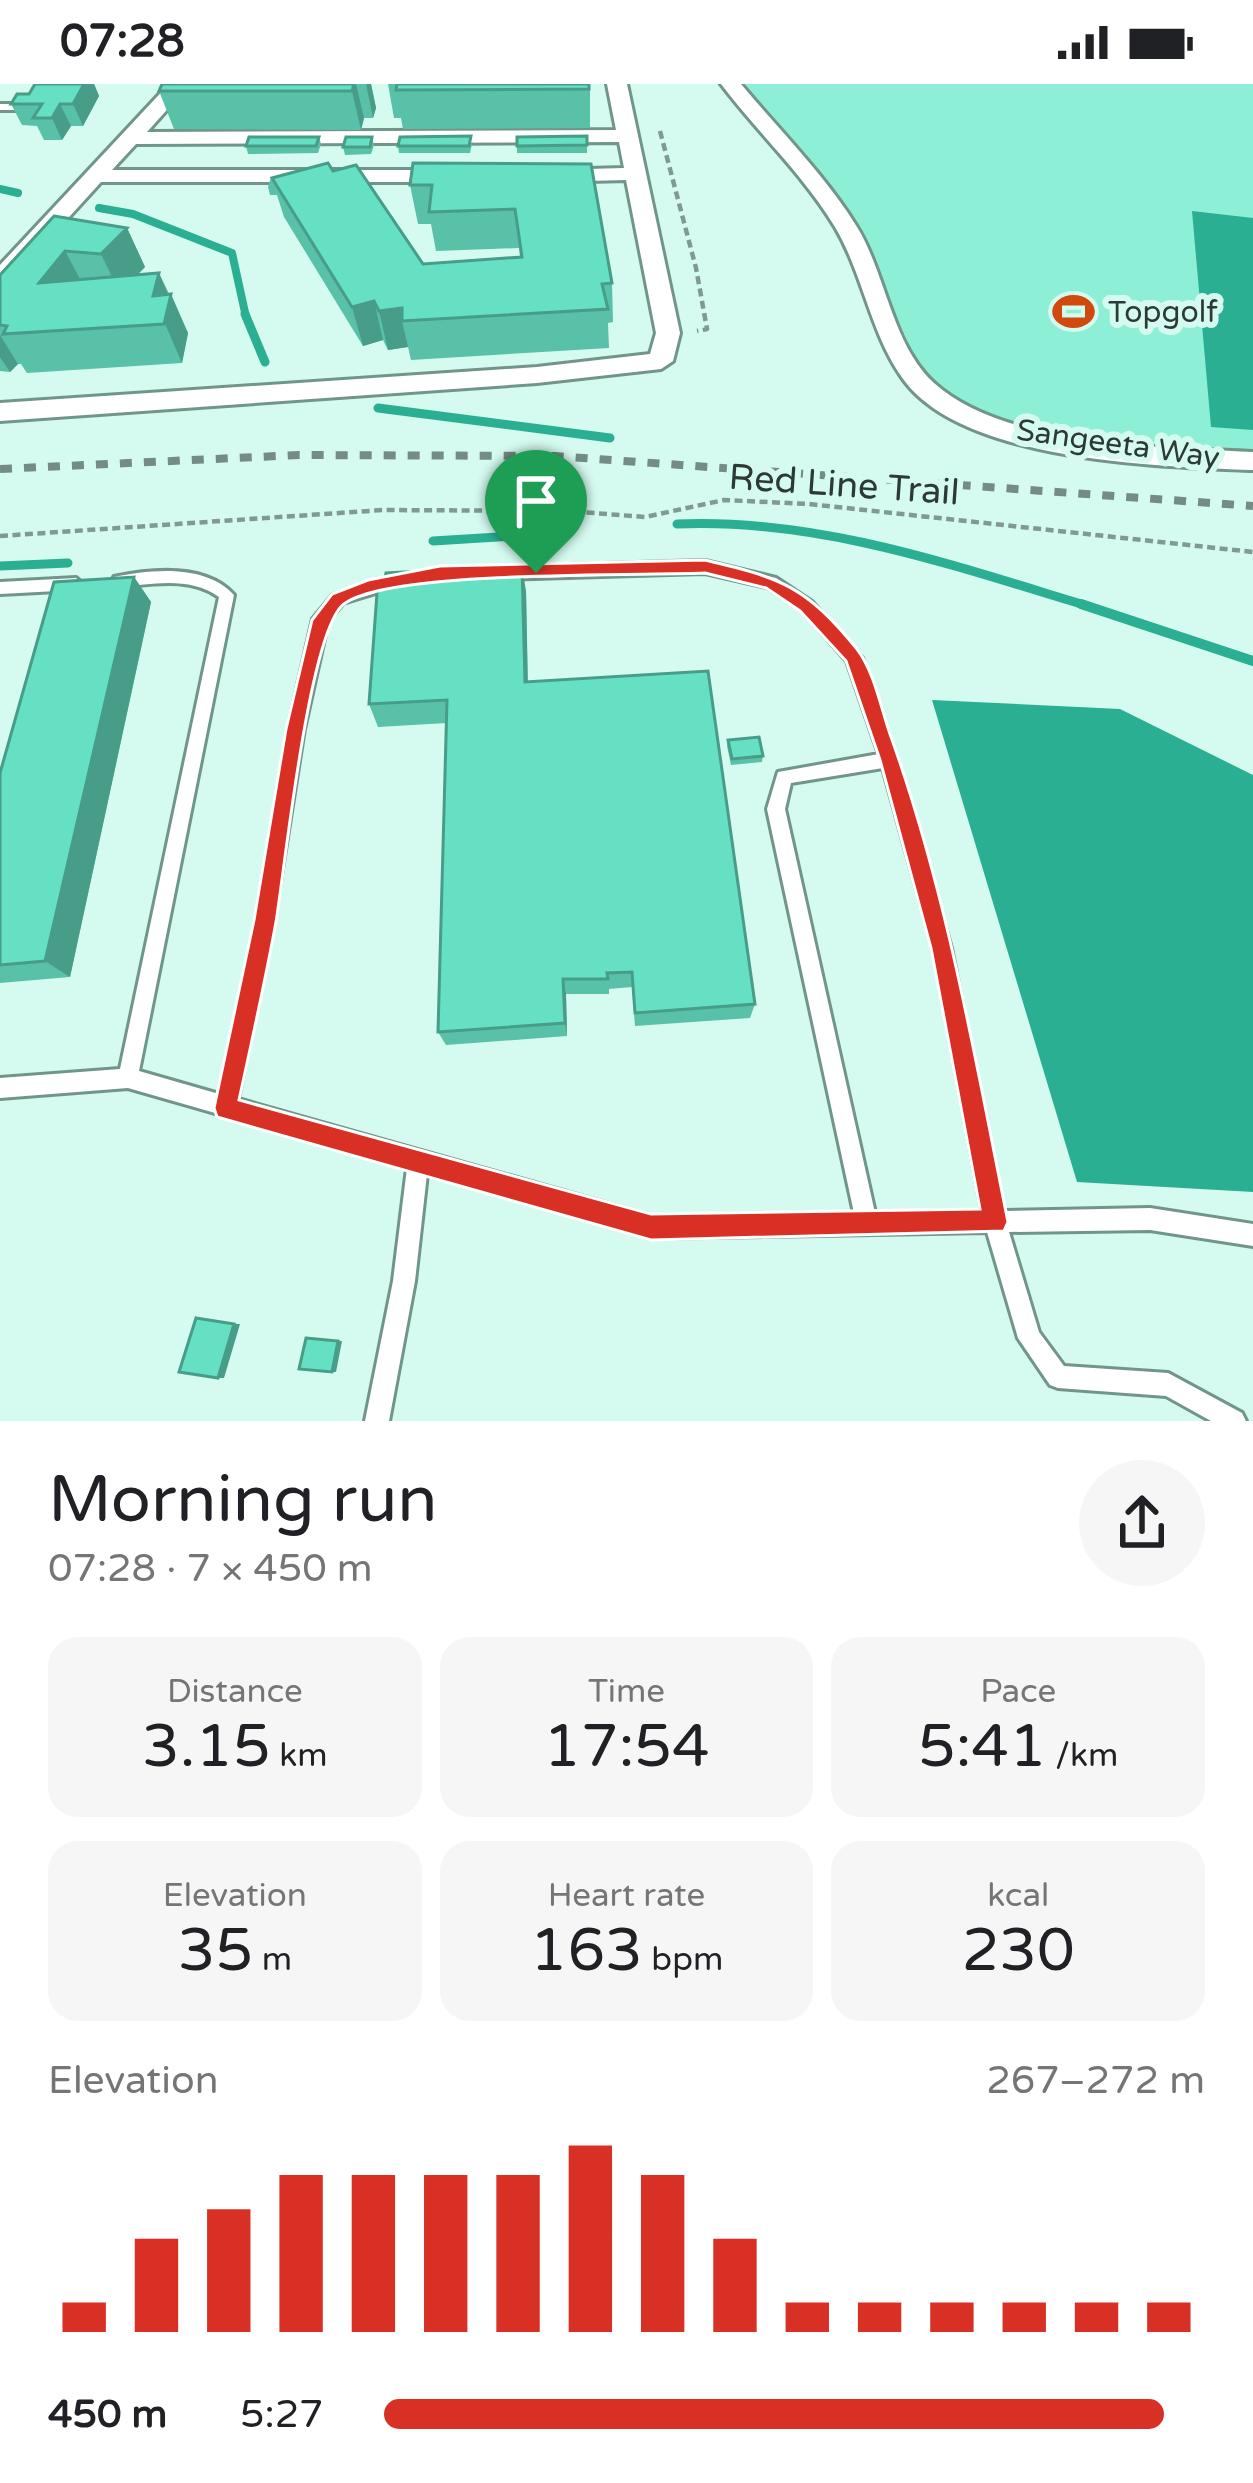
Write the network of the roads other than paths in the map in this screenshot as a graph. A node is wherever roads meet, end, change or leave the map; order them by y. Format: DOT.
graph roads {
  1 [pos="180,84"];
  2 [pos="617,84"];
  3 [pos="730,84"];
  4 [pos="0,107"];
  5 [pos="16,107"];
  6 [pos="626,136"];
  7 [pos="126,138"];
  8 [pos="633,174"];
  9 [pos="93,176"];
  10 [pos="480,176"];
  11 [pos="523,176"];
  12 [pos="0,278"];
  13 [pos="0,412"];
  14 [pos="1253,461"];
  15 [pos="478,573"];
  16 [pos="422,577"];
  17 [pos="0,588"];
  18 [pos="890,760"];
  19 [pos="128,1078"];
  20 [pos="0,1088"];
  21 [pos="226,1108"];
  22 [pos="418,1162"];
  23 [pos="995,1222"];
  24 [pos="867,1224"];
  25 [pos="1253,1235"];
  26 [pos="377,1421"];
  27 [pos="1234,1421"];
  1 -- 7 [label="street"];
  2 -- 6 [label="street"];
  3 -- 14 [label="street, Sangeeta Way"];
  4 -- 5 [label="lane"];
  6 -- 7 [label="street"];
  6 -- 8 [label="street"];
  7 -- 9 [label="street"];
  8 -- 11 [label="street"];
  8 -- 13 [label="street"];
  9 -- 10 [label="street"];
  9 -- 12 [label="street"];
  15 -- 18 [label="lane"];
  16 -- 21 [label="lane"];
  17 -- 19 [label="lane"];
  18 -- 23 [label="lane"];
  18 -- 24 [label="lane"];
  19 -- 20 [label="lane"];
  19 -- 21 [label="lane"];
  21 -- 22 [label="lane"];
  22 -- 24 [label="lane"];
  22 -- 26 [label="lane"];
  23 -- 24 [label="lane"];
  23 -- 25 [label="lane"];
  23 -- 27 [label="lane"];
}
